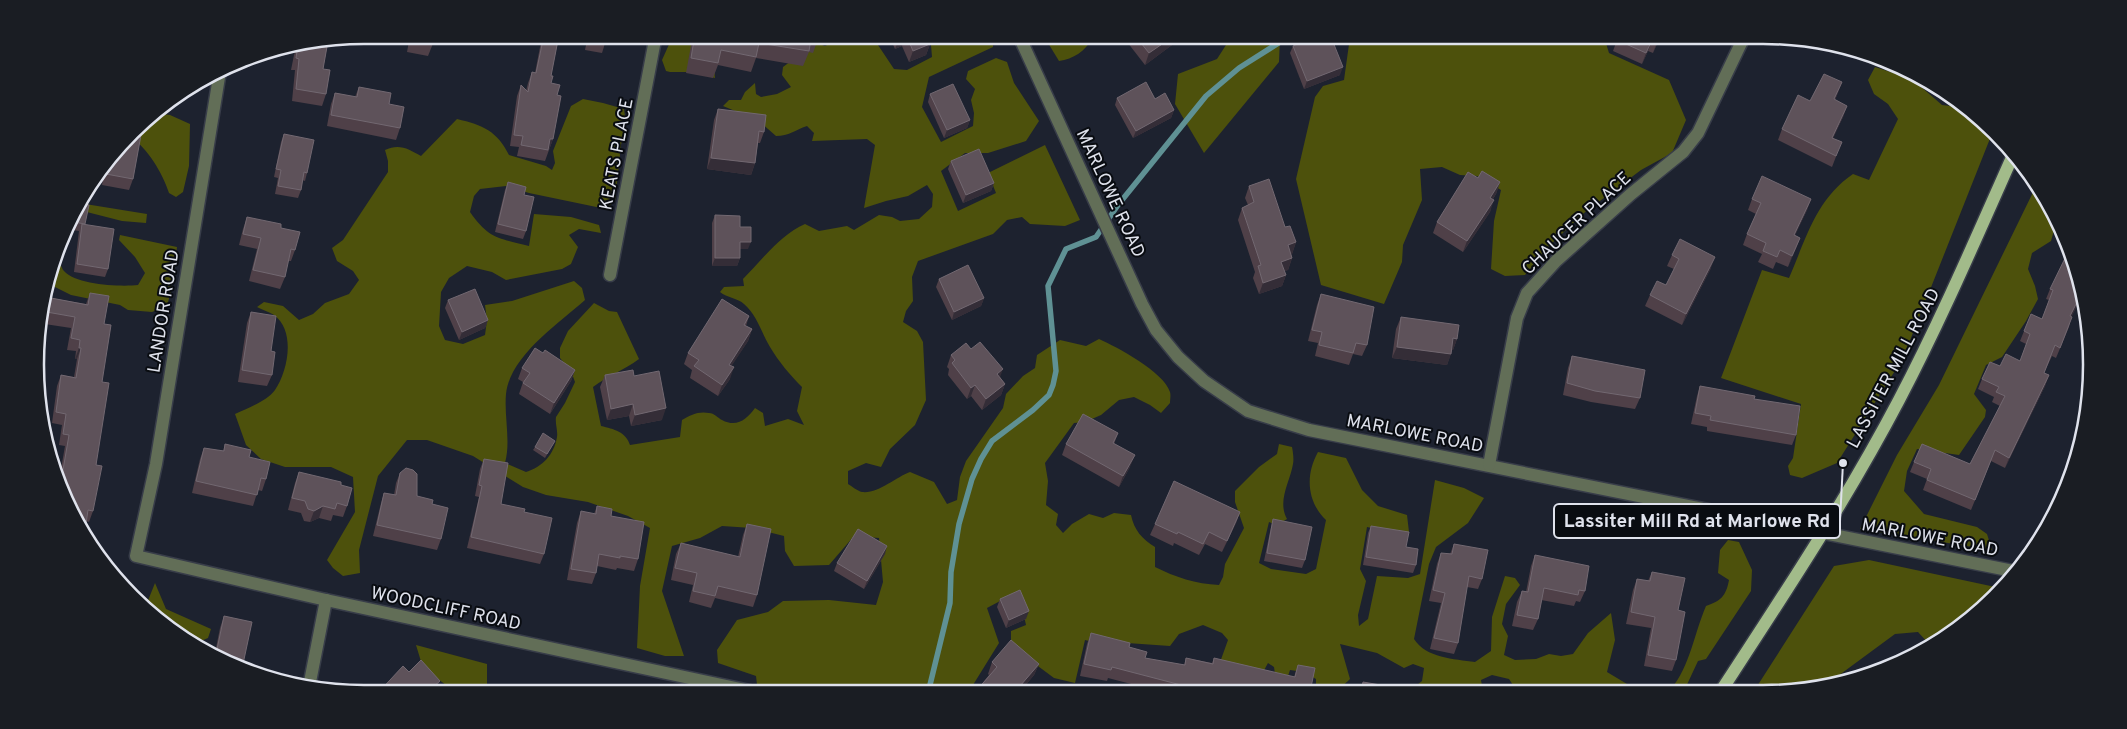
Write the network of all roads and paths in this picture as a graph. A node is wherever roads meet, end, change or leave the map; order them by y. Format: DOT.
graph roads {
  1 [pos="654,44"];
  2 [pos="1023,44"];
  3 [pos="1741,44"];
  4 [pos="219,79"];
  5 [pos="2010,161"];
  6 [pos="610,275"];
  7 [pos="1489,465"];
  8 [pos="1822,534"];
  9 [pos="136,556"];
  10 [pos="2009,570"];
  11 [pos="326,600"];
  12 [pos="310,681"];
  13 [pos="718,685"];
  14 [pos="1726,685"];
  1 -- 6 [label="street, KEATS PLACE"];
  2 -- 7 [label="street, MARLOWE ROAD"];
  3 -- 7 [label="street, CHAUCER PLACE"];
  4 -- 9 [label="street, LANDOR ROAD"];
  5 -- 8 [label="main road, LASSITER MILL ROAD"];
  7 -- 8 [label="street, MARLOWE ROAD"];
  8 -- 10 [label="street, MARLOWE ROAD"];
  8 -- 14 [label="main road, LASSITER MILL ROAD"];
  9 -- 11 [label="street, WOODCLIFF ROAD"];
  11 -- 12 [label="street"];
  11 -- 13 [label="street, WOODCLIFF ROAD"];
}
